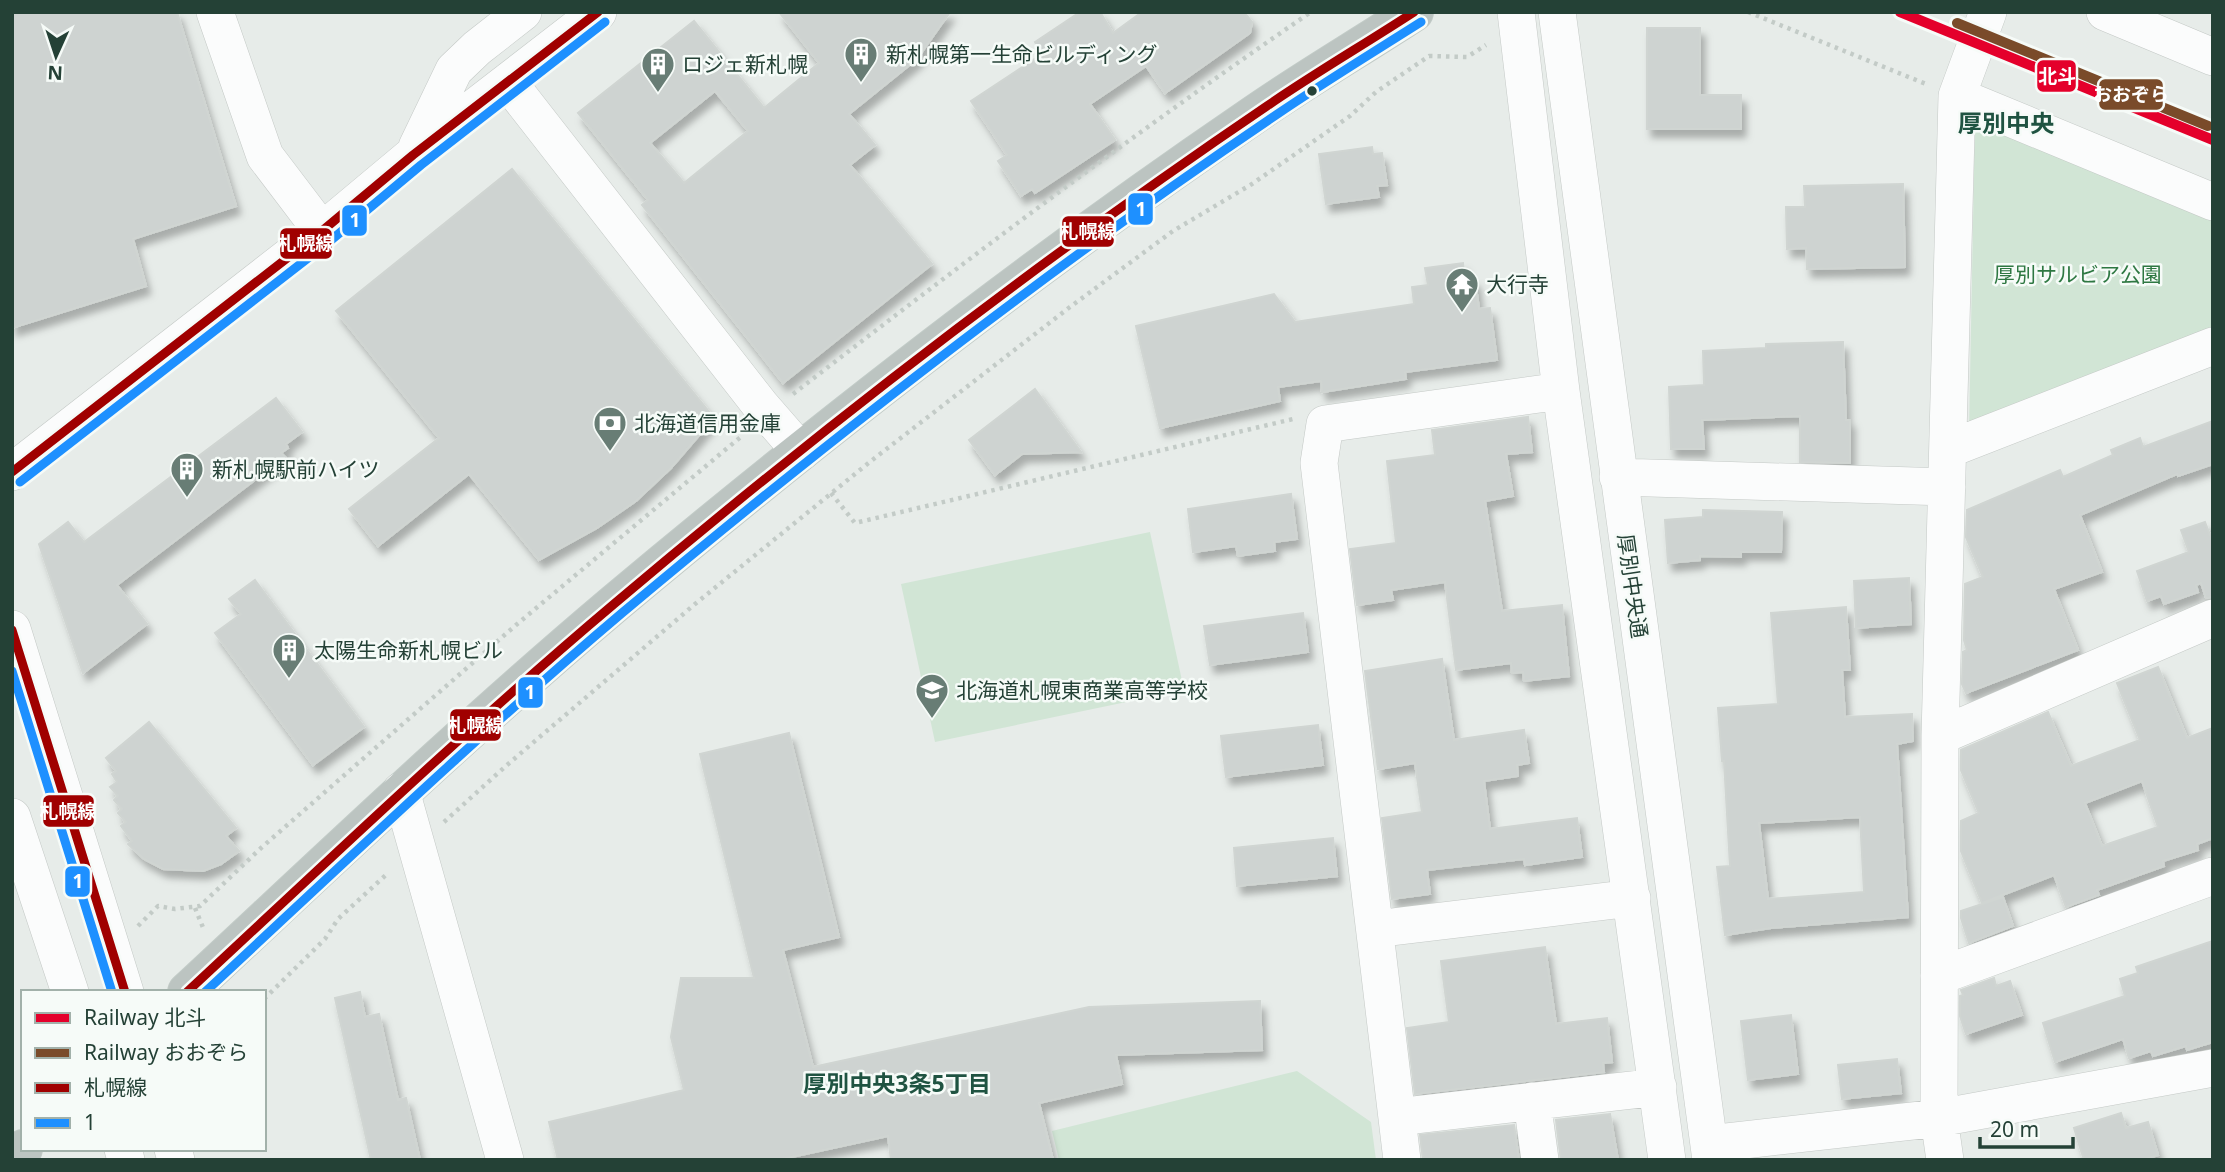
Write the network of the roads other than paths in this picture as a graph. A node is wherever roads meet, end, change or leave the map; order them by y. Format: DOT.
graph roads {
  1 [pos="215,12"];
  2 [pos="523,12"];
  3 [pos="598,12"];
  4 [pos="1414,12"];
  5 [pos="1516,12"];
  6 [pos="1557,12"];
  7 [pos="1988,12"];
  8 [pos="2105,12"];
  9 [pos="2158,22"];
  10 [pos="2213,57"];
  11 [pos="508,82"];
  12 [pos="1957,96"];
  13 [pos="413,155"];
  14 [pos="2213,202"];
  15 [pos="322,231"];
  16 [pos="2213,346"];
  17 [pos="1561,391"];
  18 [pos="1949,449"];
  19 [pos="801,452"];
  20 [pos="12,472"];
  21 [pos="1618,477"];
  22 [pos="1947,487"];
  23 [pos="2213,618"];
  24 [pos="12,629"];
  25 [pos="1940,736"];
  26 [pos="401,791"];
  27 [pos="12,817"];
  28 [pos="2213,876"];
  29 [pos="1632,898"];
  30 [pos="1375,929"];
  31 [pos="1939,976"];
  32 [pos="69,990"];
  33 [pos="124,990"];
  34 [pos="189,990"];
  35 [pos="2213,1068"];
  36 [pos="1658,1087"];
  37 [pos="1532,1101"];
  38 [pos="1397,1116"];
  39 [pos="1939,1118"];
  40 [pos="1710,1152"];
  41 [pos="505,1160"];
  42 [pos="1402,1160"];
  43 [pos="1540,1160"];
  44 [pos="1667,1160"];
  45 [pos="1945,1160"];
  1 -- 15 [label="street"];
  2 -- 13 [label="street"];
  3 -- 11 [label="street"];
  4 -- 19 [label="highway"];
  5 -- 17 [label="street"];
  6 -- 21 [label="street, 厚別中央通"];
  7 -- 12 [label="street"];
  8 -- 9 [label="street"];
  9 -- 10 [label="street"];
  11 -- 13 [label="street"];
  11 -- 19 [label="street"];
  12 -- 14 [label="street"];
  12 -- 18 [label="street"];
  13 -- 15 [label="street"];
  15 -- 20 [label="street"];
  16 -- 18 [label="street"];
  17 -- 29 [label="street"];
  17 -- 30 [label="street"];
  18 -- 22 [label="street"];
  19 -- 26 [label="highway"];
  21 -- 22 [label="street"];
  21 -- 40 [label="street, 厚別中央通"];
  22 -- 25 [label="street"];
  23 -- 25 [label="street"];
  24 -- 33 [label="street"];
  25 -- 31 [label="street"];
  26 -- 34 [label="highway"];
  26 -- 41 [label="street"];
  27 -- 32 [label="street"];
  28 -- 31 [label="street"];
  29 -- 30 [label="street"];
  29 -- 36 [label="street"];
  30 -- 38 [label="street"];
  31 -- 39 [label="street"];
  35 -- 39 [label="street"];
  36 -- 37 [label="street"];
  36 -- 44 [label="street"];
  37 -- 38 [label="street"];
  37 -- 43 [label="street"];
  38 -- 42 [label="street"];
  39 -- 40 [label="street"];
  39 -- 45 [label="street"];
}
